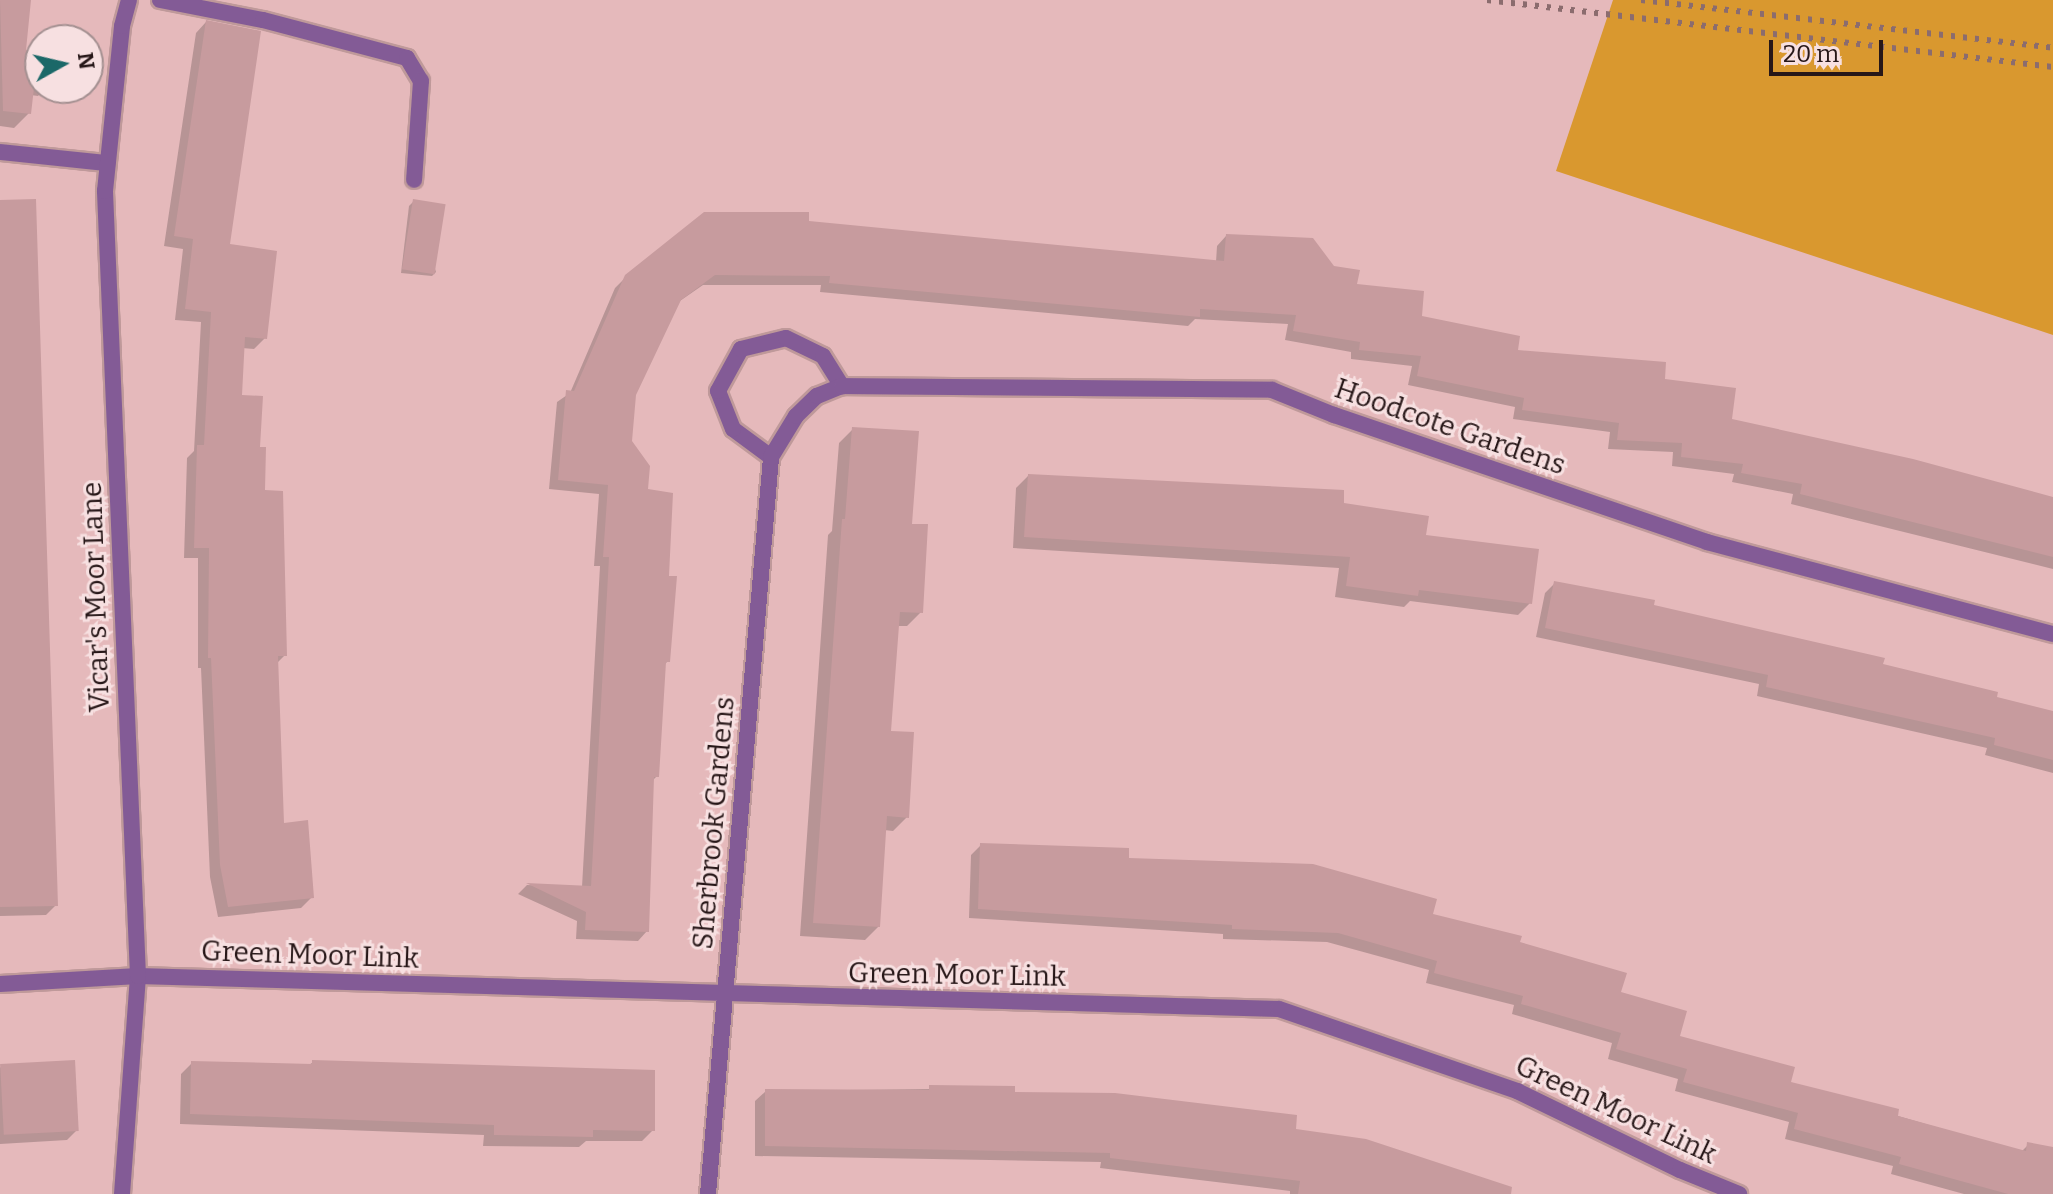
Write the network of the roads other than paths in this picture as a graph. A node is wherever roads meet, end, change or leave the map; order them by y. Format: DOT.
graph roads {
  1 [pos="129,0"];
  2 [pos="160,0"];
  3 [pos="0,152"];
  4 [pos="107,163"];
  5 [pos="414,180"];
  6 [pos="842,386"];
  7 [pos="817,396"];
  8 [pos="771,457"];
  9 [pos="2053,634"];
  10 [pos="138,976"];
  11 [pos="0,984"];
  12 [pos="725,996"];
  13 [pos="122,1194"];
  14 [pos="708,1194"];
  15 [pos="1739,1194"];
  1 -- 4 [label="street, Vicar's Moor Lane"];
  2 -- 5 [label="street"];
  3 -- 4 [label="street"];
  4 -- 10 [label="street, Vicar's Moor Lane"];
  6 -- 7 [label="street, Hoodcote Gardens"];
  6 -- 8 [label="street"];
  6 -- 9 [label="street, Hoodcote Gardens"];
  7 -- 8 [label="street, Sherbrook Gardens"];
  8 -- 12 [label="street, Sherbrook Gardens"];
  10 -- 11 [label="street, Green Moor Link"];
  10 -- 12 [label="street, Green Moor Link"];
  10 -- 13 [label="street, Vicar's Moor Lane"];
  12 -- 14 [label="street, Sherbrook Gardens"];
  12 -- 15 [label="street, Green Moor Link"];
}
